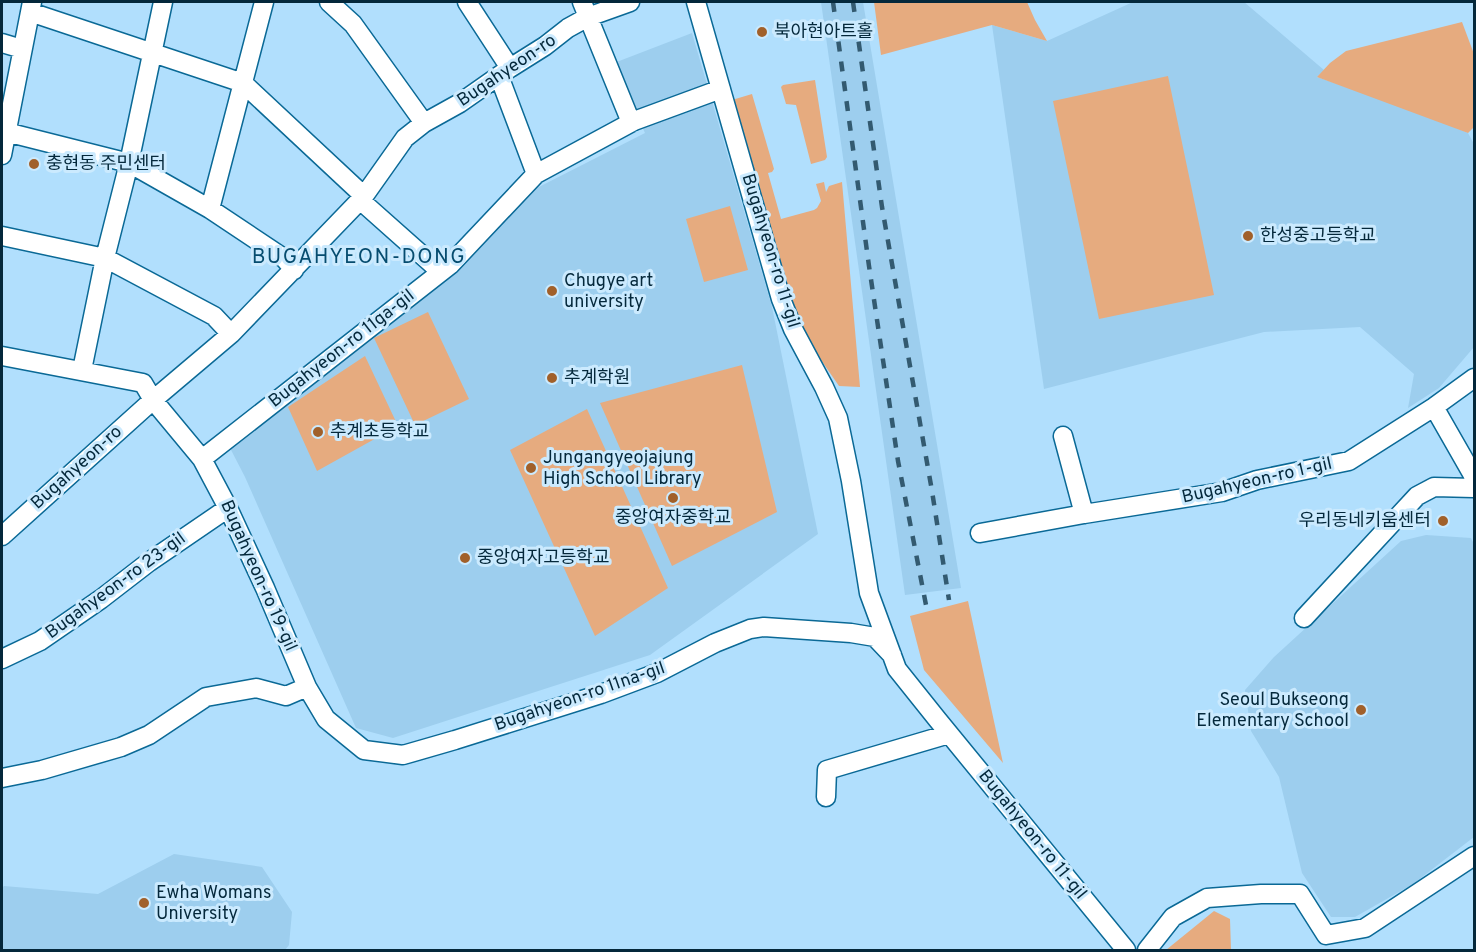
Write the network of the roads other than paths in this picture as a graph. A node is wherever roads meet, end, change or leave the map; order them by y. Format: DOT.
graph roads {
  1 [pos="163,2"];
  2 [pos="264,2"];
  3 [pos="329,2"];
  4 [pos="467,2"];
  5 [pos="630,2"];
  6 [pos="696,2"];
  7 [pos="31,7"];
  8 [pos="585,9"];
  9 [pos="2,43"];
  10 [pos="22,49"];
  11 [pos="152,53"];
  12 [pos="504,72"];
  13 [pos="243,83"];
  14 [pos="722,89"];
  15 [pos="634,121"];
  16 [pos="424,123"];
  17 [pos="6,132"];
  18 [pos="2,154"];
  19 [pos="129,163"];
  20 [pos="536,174"];
  21 [pos="362,198"];
  22 [pos="210,209"];
  23 [pos="2,236"];
  24 [pos="105,258"];
  25 [pos="294,270"];
  26 [pos="441,272"];
  27 [pos="231,334"];
  28 [pos="2,356"];
  29 [pos="82,370"];
  30 [pos="1474,378"];
  31 [pos="153,400"];
  32 [pos="1434,407"];
  33 [pos="1063,436"];
  34 [pos="202,459"];
  35 [pos="1474,477"];
  36 [pos="1474,488"];
  37 [pos="228,508"];
  38 [pos="1084,514"];
  39 [pos="980,532"];
  40 [pos="2,536"];
  41 [pos="1304,618"];
  42 [pos="2,659"];
  43 [pos="895,662"];
  44 [pos="307,687"];
  45 [pos="949,734"];
  46 [pos="364,750"];
  47 [pos="2,777"];
  48 [pos="826,797"];
  49 [pos="1474,856"];
  50 [pos="1126,951"];
  51 [pos="1147,951"];
  1 -- 11 [label="street"];
  2 -- 13 [label="street"];
  3 -- 16 [label="street"];
  4 -- 12 [label="street"];
  5 -- 8 [label="street, Bugahyeon-ro"];
  6 -- 14 [label="street, Bugahyeon-ro 11-gil"];
  7 -- 10 [label="street"];
  7 -- 11 [label="street"];
  8 -- 12 [label="street, Bugahyeon-ro"];
  8 -- 15 [label="street"];
  9 -- 10 [label="street"];
  10 -- 17 [label="street"];
  11 -- 13 [label="street"];
  11 -- 19 [label="street"];
  12 -- 16 [label="street, Bugahyeon-ro"];
  12 -- 20 [label="street"];
  13 -- 21 [label="street"];
  13 -- 22 [label="street"];
  14 -- 15 [label="street, Bugahyeon-ro 11ga-gil"];
  14 -- 43 [label="street, Bugahyeon-ro 11-gil"];
  15 -- 20 [label="street, Bugahyeon-ro 11ga-gil"];
  16 -- 21 [label="street, Bugahyeon-ro"];
  17 -- 18 [label="street"];
  17 -- 19 [label="street"];
  19 -- 22 [label="street"];
  19 -- 24 [label="street"];
  20 -- 26 [label="street, Bugahyeon-ro 11ga-gil"];
  21 -- 25 [label="street, Bugahyeon-ro"];
  21 -- 26 [label="street"];
  22 -- 25 [label="street"];
  23 -- 24 [label="street"];
  24 -- 27 [label="street"];
  24 -- 29 [label="street"];
  25 -- 27 [label="street, Bugahyeon-ro"];
  26 -- 34 [label="street, Bugahyeon-ro 11ga-gil"];
  27 -- 31 [label="street, Bugahyeon-ro"];
  28 -- 29 [label="street"];
  29 -- 31 [label="street"];
  30 -- 32 [label="street, Bugahyeon-ro 1-gil"];
  31 -- 34 [label="street, Bugahyeon-ro 19-gil"];
  31 -- 40 [label="street, Bugahyeon-ro"];
  32 -- 35 [label="street"];
  32 -- 38 [label="street, Bugahyeon-ro 1-gil"];
  33 -- 38 [label="street"];
  34 -- 37 [label="street, Bugahyeon-ro 19-gil"];
  36 -- 41 [label="street"];
  37 -- 42 [label="street, Bugahyeon-ro 23-gil"];
  37 -- 44 [label="street, Bugahyeon-ro 19-gil"];
  38 -- 39 [label="street, Bugahyeon-ro 1-gil"];
  43 -- 45 [label="street, Bugahyeon-ro 11-gil"];
  43 -- 46 [label="street, Bugahyeon-ro 11na-gil"];
  44 -- 46 [label="street, Bugahyeon-ro 19-gil"];
  44 -- 47 [label="street"];
  45 -- 48 [label="street"];
  45 -- 50 [label="street, Bugahyeon-ro 11-gil"];
  49 -- 51 [label="street"];
}
